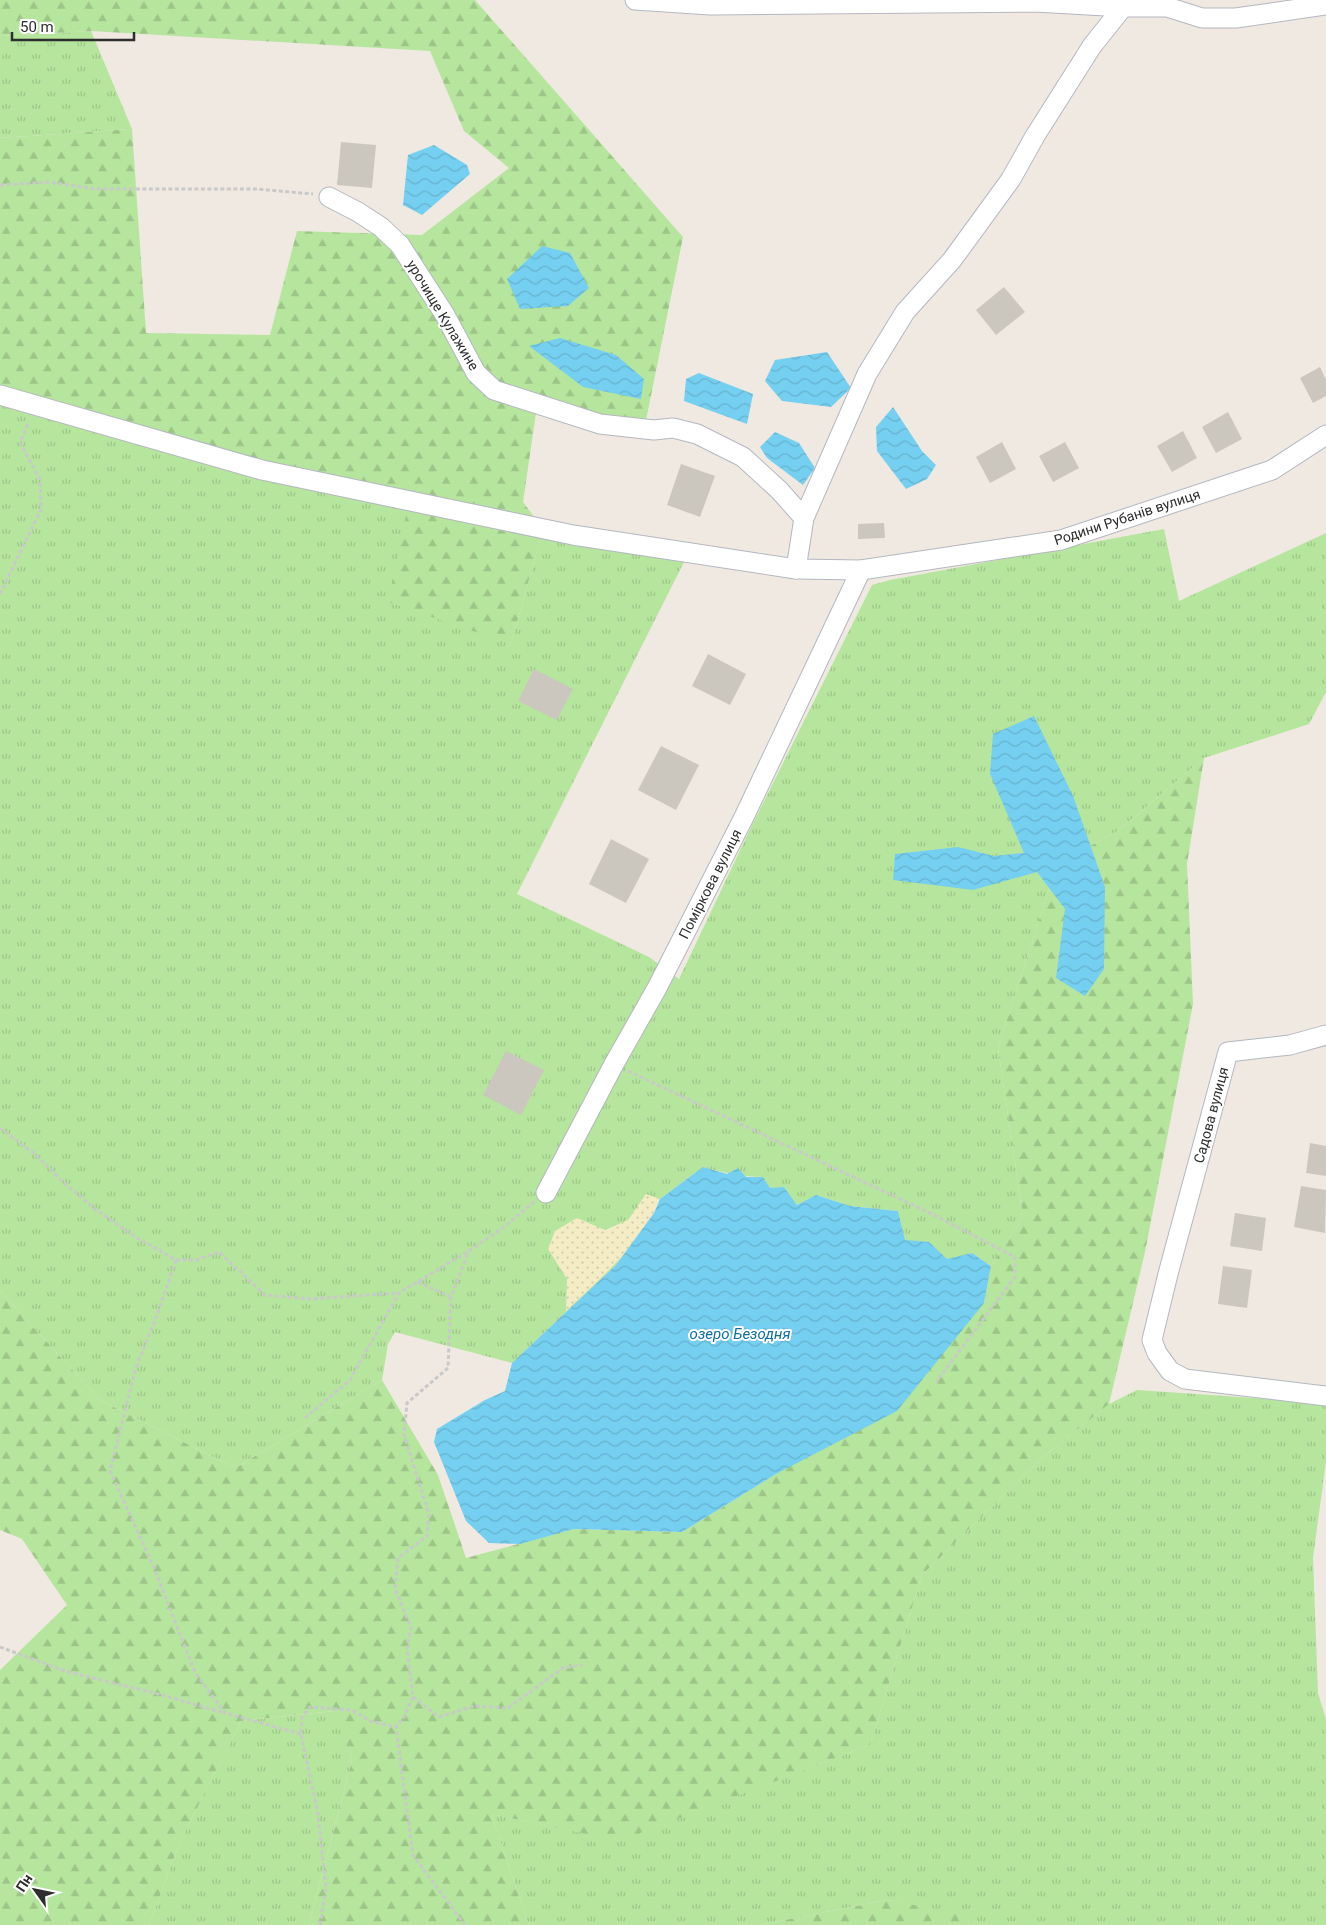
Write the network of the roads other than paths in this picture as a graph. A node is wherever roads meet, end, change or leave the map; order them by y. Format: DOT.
graph roads {
  1 [pos="635,0"];
  2 [pos="1167,4"];
  3 [pos="1326,5"];
  4 [pos="1123,7"];
  5 [pos="329,196"];
  6 [pos="0,394"];
  7 [pos="1326,435"];
  8 [pos="804,518"];
  9 [pos="796,569"];
  10 [pos="861,570"];
  11 [pos="1326,1034"];
  12 [pos="546,1192"];
  13 [pos="1326,1396"];
  1 -- 4 [label="street"];
  2 -- 3 [label="street"];
  2 -- 4 [label="street"];
  4 -- 8 [label="street"];
  5 -- 8 [label="street, урочище Кулажине"];
  6 -- 9 [label="street, Родини Рубанів вулиця"];
  7 -- 10 [label="street, Родини Рубанів вулиця"];
  8 -- 9 [label="street"];
  9 -- 10 [label="street, Родини Рубанів вулиця"];
  10 -- 12 [label="street, Поміркова вулиця"];
  11 -- 13 [label="street, Садова вулиця"];
}
